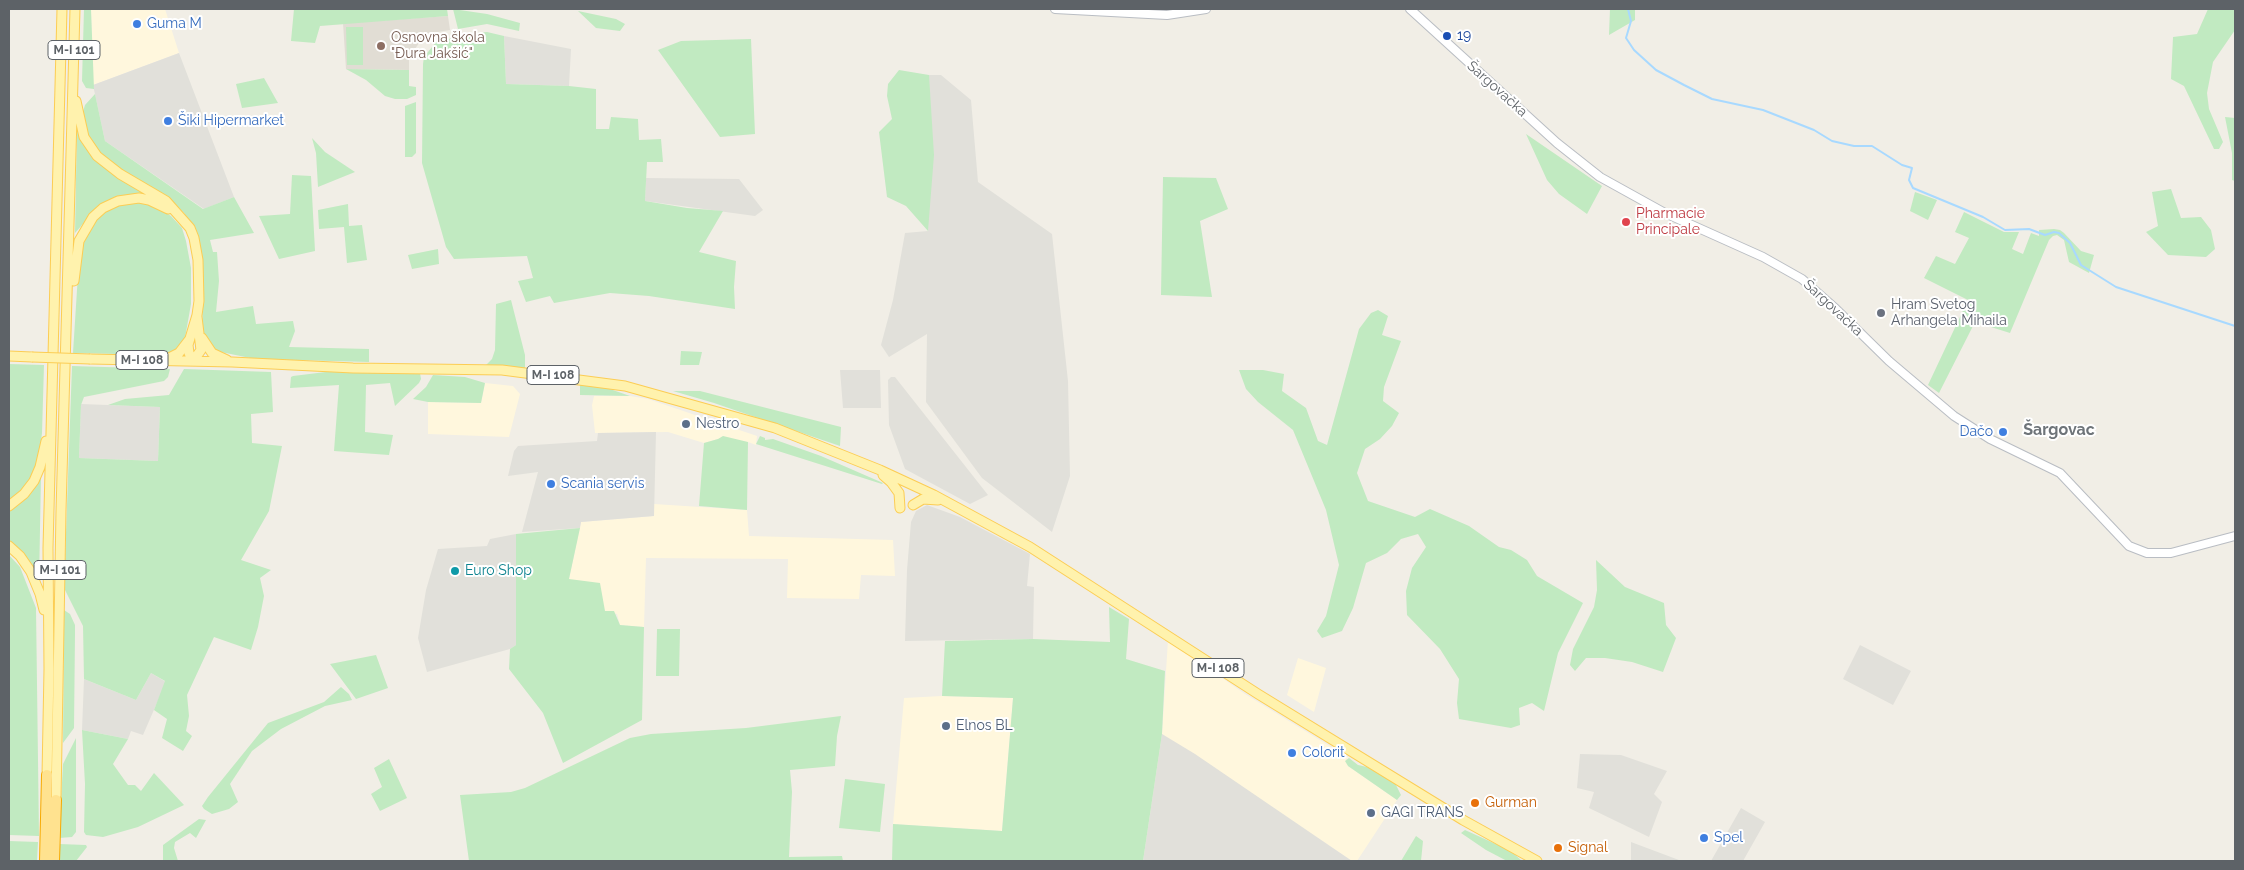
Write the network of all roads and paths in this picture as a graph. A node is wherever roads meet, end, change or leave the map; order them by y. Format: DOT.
graph roads {
  1 [pos="62,9"];
  2 [pos="75,9"];
  3 [pos="1055,9"];
  4 [pos="1206,9"];
  5 [pos="1410,9"];
  6 [pos="73,90"];
  7 [pos="184,220"];
  8 [pos="197,315"];
  9 [pos="190,338"];
  10 [pos="201,338"];
  11 [pos="67,340"];
  12 [pos="9,356"];
  13 [pos="162,360"];
  14 [pos="193,361"];
  15 [pos="232,362"];
  16 [pos="52,386"];
  17 [pos="870,466"];
  18 [pos="913,505"];
  19 [pos="952,505"];
  20 [pos="9,506"];
  21 [pos="900,508"];
  22 [pos="2235,536"];
  23 [pos="9,546"];
  24 [pos="49,668"];
  25 [pos="47,775"];
  26 [pos="56,800"];
  27 [pos="50,831"];
  28 [pos="50,856"];
  29 [pos="1537,861"];
  1 -- 16 [label="main road, M-I 101"];
  2 -- 6 [label="main road, M-I 101"];
  3 -- 4 [label="street"];
  5 -- 22 [label="street, Šargovačka"];
  6 -- 7 [label="main road"];
  6 -- 11 [label="main road, M-I 101"];
  7 -- 8 [label="main road"];
  7 -- 11 [label="main road"];
  8 -- 9 [label="main road"];
  8 -- 10 [label="main road"];
  9 -- 13 [label="main road"];
  9 -- 14 [label="main road"];
  10 -- 14 [label="main road"];
  10 -- 15 [label="main road"];
  11 -- 26 [label="main road, M-I 101"];
  12 -- 13 [label="main road, M-I 108, bridge"];
  13 -- 14 [label="main road, M-I 108"];
  14 -- 15 [label="main road, M-I 108"];
  15 -- 17 [label="main road, M-I 108"];
  16 -- 20 [label="main road"];
  16 -- 24 [label="main road, M-I 101"];
  17 -- 19 [label="main road, M-I 108"];
  17 -- 21 [label="main road"];
  18 -- 19 [label="main road"];
  19 -- 29 [label="main road, M-I 108"];
  23 -- 24 [label="main road"];
  24 -- 25 [label="main road, M-I 101"];
  25 -- 27 [label="highway, M-I 101"];
  26 -- 27 [label="highway, M-I 101"];
  27 -- 28 [label="highway, M-I 101"];
}
